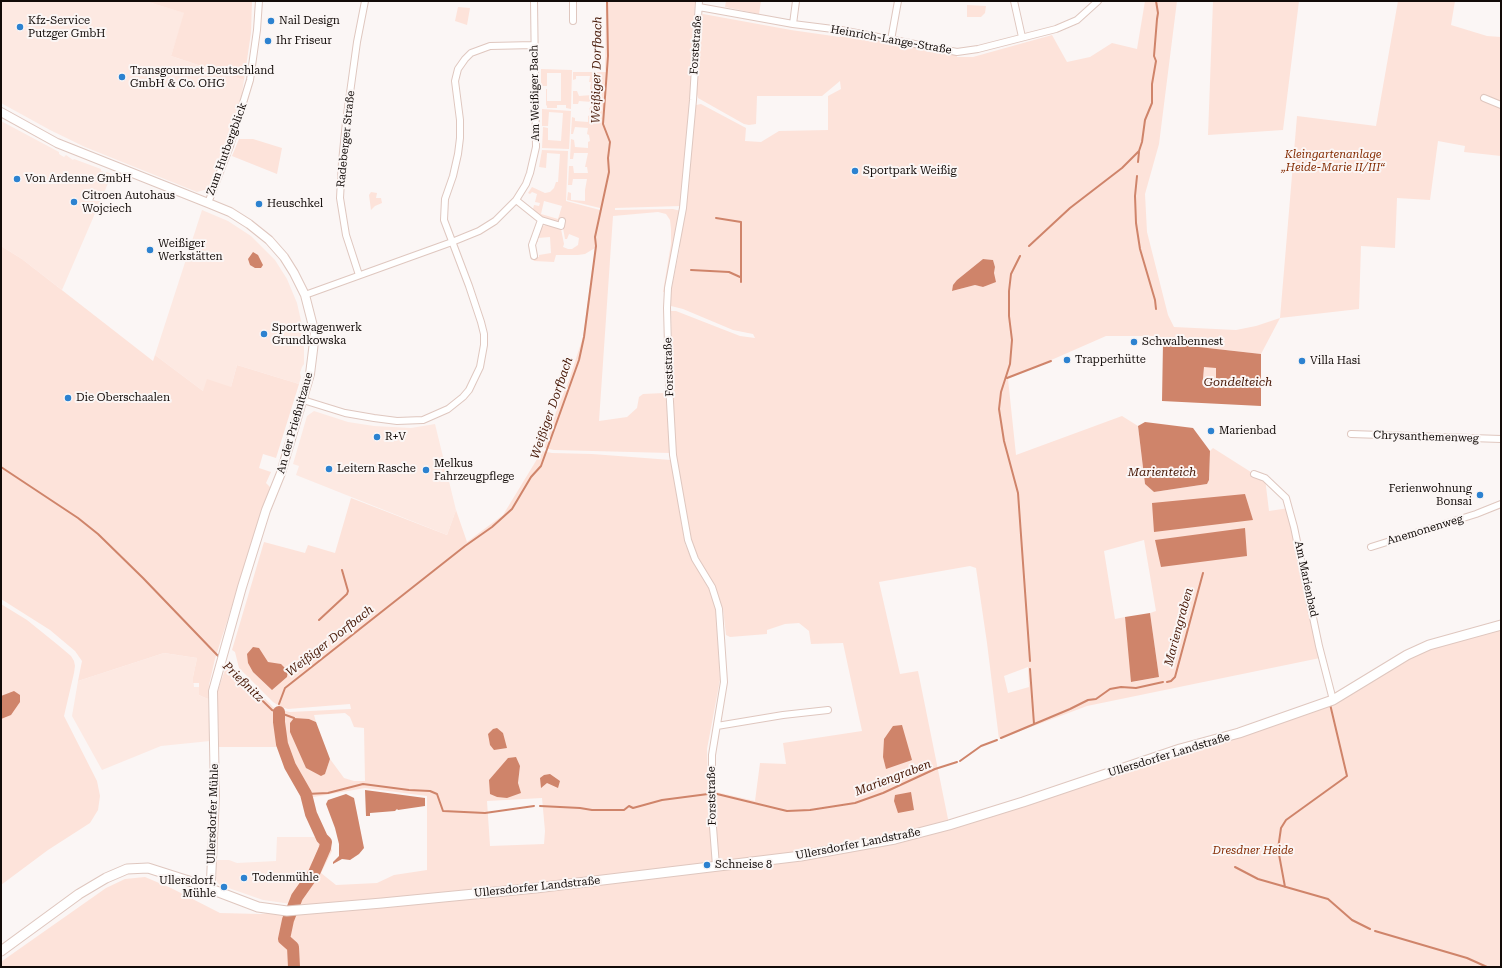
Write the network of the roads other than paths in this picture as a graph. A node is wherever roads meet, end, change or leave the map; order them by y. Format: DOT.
graph roads {
  1 [pos="259,1"];
  2 [pos="365,1"];
  3 [pos="534,1"];
  4 [pos="573,1"];
  5 [pos="796,1"];
  6 [pos="898,1"];
  7 [pos="1014,1"];
  8 [pos="1098,1"];
  9 [pos="699,4"];
  10 [pos="573,21"];
  11 [pos="793,24"];
  12 [pos="1022,37"];
  13 [pos="891,40"];
  14 [pos="534,45"];
  15 [pos="1484,98"];
  16 [pos="1501,105"];
  17 [pos="1,112"];
  18 [pos="516,200"];
  19 [pos="208,203"];
  20 [pos="541,220"];
  21 [pos="562,221"];
  22 [pos="452,242"];
  23 [pos="532,254"];
  24 [pos="359,275"];
  25 [pos="305,294"];
  26 [pos="303,400"];
  27 [pos="1351,434"];
  28 [pos="1501,439"];
  29 [pos="1254,474"];
  30 [pos="1501,504"];
  31 [pos="1371,546"];
  32 [pos="1501,625"];
  33 [pos="213,691"];
  34 [pos="1333,700"];
  35 [pos="828,710"];
  36 [pos="717,726"];
  37 [pos="716,866"];
  38 [pos="208,888"];
  39 [pos="1,951"];
  1 -- 19 [label="street, Zum Hutbergblick"];
  2 -- 24 [label="street, Radeberger Straße"];
  3 -- 14 [label="street, Am Weißiger Bach"];
  4 -- 10 [label="street"];
  5 -- 11 [label="street"];
  6 -- 13 [label="street"];
  7 -- 12 [label="street"];
  8 -- 12 [label="street, Heinrich-Lange-Straße"];
  9 -- 11 [label="street, Heinrich-Lange-Straße"];
  9 -- 36 [label="street, Forststraße"];
  11 -- 13 [label="street, Heinrich-Lange-Straße"];
  12 -- 13 [label="street, Heinrich-Lange-Straße"];
  14 -- 18 [label="street, Am Weißiger Bach"];
  14 -- 22 [label="street"];
  15 -- 16 [label="street"];
  17 -- 19 [label="street, An der Prießnitzaue"];
  18 -- 20 [label="street"];
  18 -- 22 [label="street, Am Weißiger Bach"];
  19 -- 25 [label="street, An der Prießnitzaue"];
  20 -- 21 [label="street"];
  20 -- 23 [label="street"];
  22 -- 24 [label="street"];
  22 -- 26 [label="street"];
  24 -- 25 [label="street"];
  25 -- 26 [label="street, An der Prießnitzaue"];
  26 -- 33 [label="street, An der Prießnitzaue"];
  27 -- 28 [label="street, Chrysanthemenweg"];
  29 -- 34 [label="street, Am Marienbad"];
  30 -- 31 [label="street, Anemonenweg"];
  32 -- 34 [label="main road, Ullersdorfer Landstraße"];
  33 -- 38 [label="street, Ullersdorfer Mühle"];
  34 -- 37 [label="main road, Ullersdorfer Landstraße"];
  35 -- 36 [label="street"];
  36 -- 37 [label="street, Forststraße"];
  37 -- 38 [label="main road, Ullersdorfer Landstraße"];
  38 -- 39 [label="main road, Ullersdorfer Landstraße"];
}
